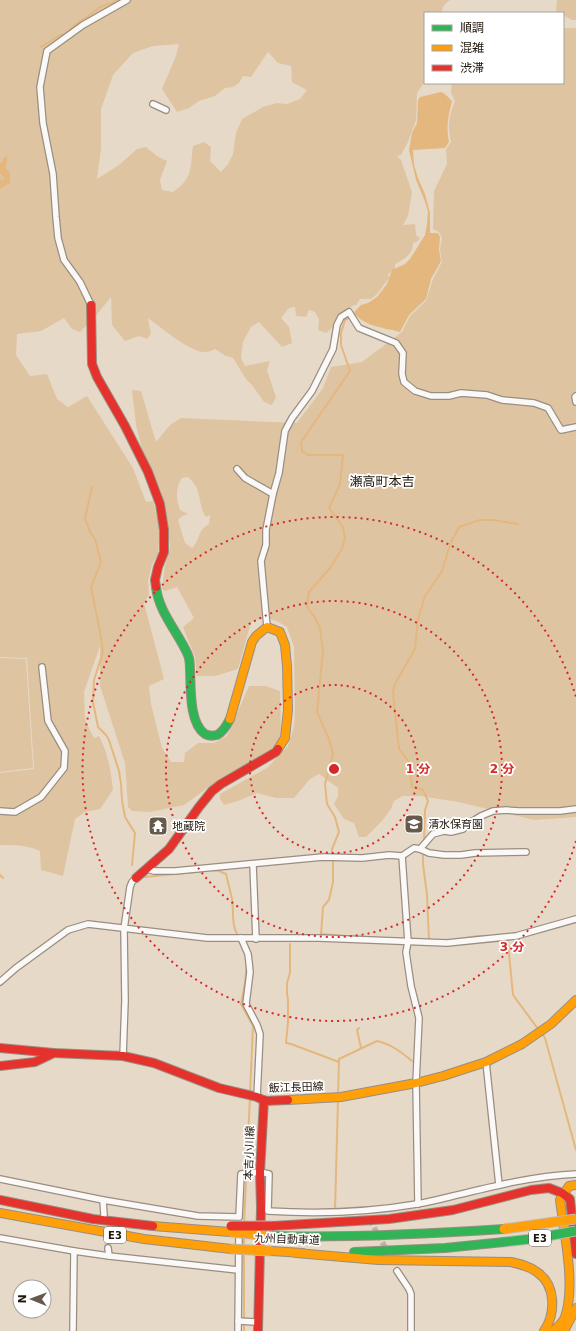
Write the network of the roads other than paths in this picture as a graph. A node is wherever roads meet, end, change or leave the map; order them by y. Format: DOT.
graph roads {
  1 [pos="127,0"];
  2 [pos="153,104"];
  3 [pos="166,110"];
  4 [pos="91,305"];
  5 [pos="576,396"];
  6 [pos="576,402"];
  7 [pos="576,427"];
  8 [pos="237,469"];
  9 [pos="273,494"];
  10 [pos="266,627"];
  11 [pos="42,667"];
  12 [pos="576,809"];
  13 [pos="0,812"];
  14 [pos="420,849"];
  15 [pos="526,852"];
  16 [pos="402,856"];
  17 [pos="253,865"];
  18 [pos="147,869"];
  19 [pos="136,878"];
  20 [pos="576,920"];
  21 [pos="124,929"];
  22 [pos="241,938"];
  23 [pos="256,938"];
  24 [pos="408,942"];
  25 [pos="0,982"];
  26 [pos="576,1000"];
  27 [pos="0,1048"];
  28 [pos="54,1053"];
  29 [pos="123,1056"];
  30 [pos="486,1062"];
  31 [pos="0,1066"];
  32 [pos="416,1083"];
  33 [pos="260,1099"];
  34 [pos="260,1172"];
  35 [pos="576,1174"];
  36 [pos="0,1179"];
  37 [pos="499,1185"];
  38 [pos="576,1185"];
  39 [pos="564,1194"];
  40 [pos="0,1200"];
  41 [pos="103,1200"];
  42 [pos="418,1204"];
  43 [pos="364,1210"];
  44 [pos="0,1213"];
  45 [pos="104,1215"];
  46 [pos="239,1217"];
  47 [pos="576,1219"];
  48 [pos="370,1220"];
  49 [pos="230,1229"];
  50 [pos="576,1231"];
  51 [pos="0,1238"];
  52 [pos="108,1248"];
  53 [pos="74,1251"];
  54 [pos="296,1253"];
  55 [pos="576,1254"];
  56 [pos="109,1256"];
  57 [pos="238,1270"];
  58 [pos="397,1271"];
  59 [pos="576,1308"];
  60 [pos="238,1321"];
  61 [pos="258,1327"];
  62 [pos="73,1331"];
  63 [pos="238,1331"];
  64 [pos="411,1331"];
  65 [pos="544,1331"];
  66 [pos="553,1331"];
  67 [pos="564,1331"];
  1 -- 4 [label="street"];
  2 -- 3 [label="street"];
  4 -- 10 [label="main road"];
  5 -- 6 [label="street"];
  7 -- 9 [label="street"];
  8 -- 9 [label="street"];
  9 -- 10 [label="street"];
  10 -- 18 [label="main road"];
  11 -- 13 [label="street"];
  12 -- 14 [label="street"];
  14 -- 15 [label="street"];
  14 -- 16 [label="street"];
  16 -- 17 [label="street"];
  16 -- 24 [label="street"];
  17 -- 18 [label="street"];
  17 -- 23 [label="street"];
  18 -- 19 [label="main road"];
  19 -- 21 [label="street"];
  20 -- 24 [label="street"];
  21 -- 22 [label="street"];
  21 -- 25 [label="street"];
  21 -- 29 [label="street"];
  22 -- 23 [label="street"];
  22 -- 33 [label="street"];
  23 -- 24 [label="street"];
  24 -- 32 [label="street"];
  26 -- 30 [label="main road, 飯江長田線"];
  27 -- 28 [label="main road, 飯江長田線"];
  28 -- 29 [label="main road, 飯江長田線"];
  28 -- 31 [label="main road"];
  29 -- 33 [label="main road, 飯江長田線"];
  30 -- 32 [label="main road, 飯江長田線"];
  30 -- 37 [label="street"];
  32 -- 33 [label="main road, 飯江長田線"];
  32 -- 42 [label="street"];
  33 -- 34 [label="main road, 本吉小川線"];
  34 -- 43 [label="street"];
  34 -- 46 [label="street"];
  34 -- 61 [label="main road, 本吉小川線"];
  35 -- 37 [label="street"];
  36 -- 41 [label="street"];
  37 -- 42 [label="street"];
  38 -- 39 [label="main road"];
  39 -- 49 [label="main road, bridge"];
  39 -- 55 [label="main road"];
  39 -- 66 [label="main road"];
  40 -- 49 [label="main road, 九州自動車道 / E3"];
  41 -- 45 [label="street"];
  41 -- 46 [label="street"];
  42 -- 43 [label="street"];
  43 -- 48 [label="street"];
  44 -- 54 [label="main road, 九州自動車道 / E3, bridge"];
  46 -- 57 [label="street"];
  47 -- 49 [label="main road, 九州自動車道 / E3, bridge"];
  50 -- 54 [label="main road, 九州自動車道 / E3, bridge"];
  51 -- 53 [label="street"];
  52 -- 56 [label="street"];
  53 -- 56 [label="street"];
  53 -- 62 [label="street"];
  54 -- 65 [label="main road"];
  56 -- 57 [label="street"];
  57 -- 60 [label="street"];
  58 -- 64 [label="street"];
  59 -- 67 [label="main road"];
  60 -- 61 [label="street"];
  60 -- 63 [label="street"];
}
